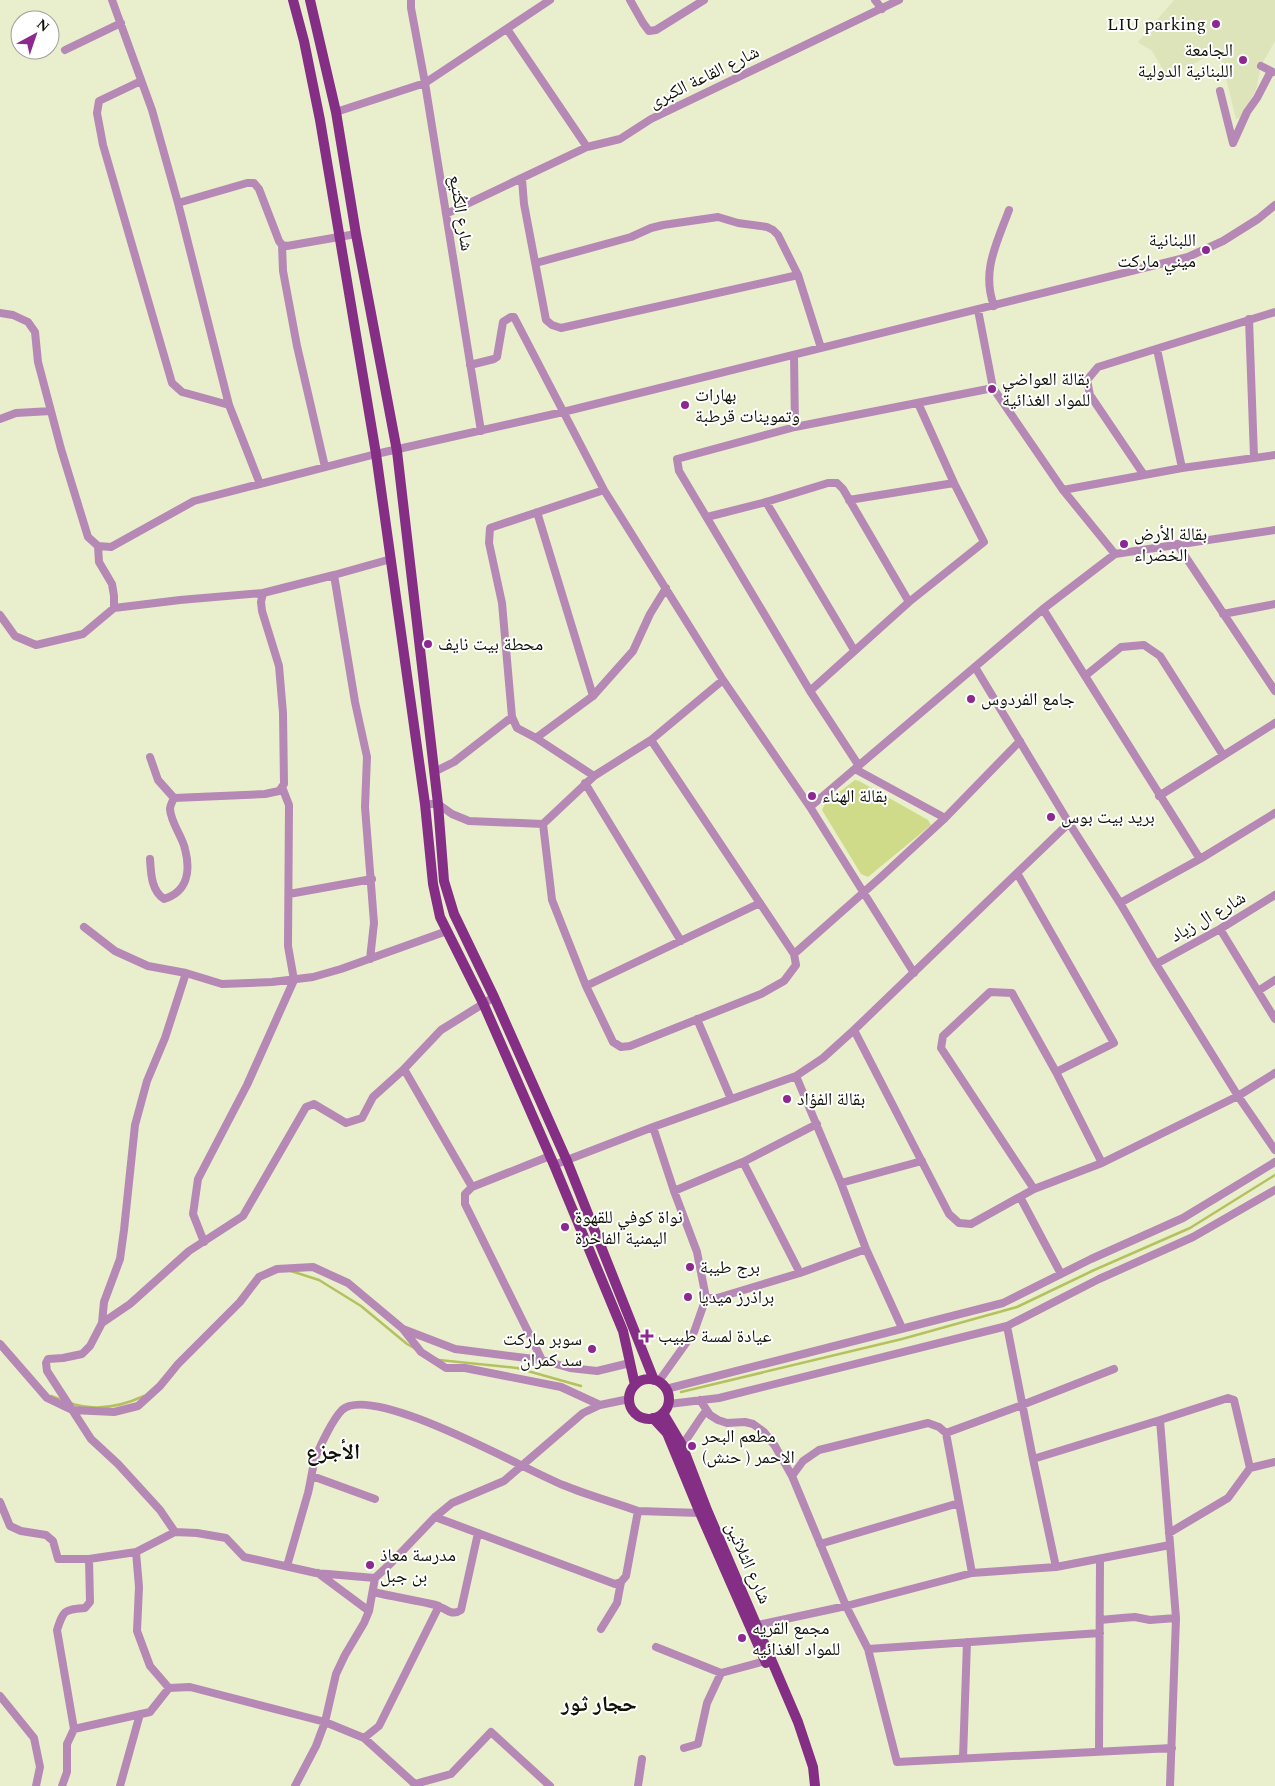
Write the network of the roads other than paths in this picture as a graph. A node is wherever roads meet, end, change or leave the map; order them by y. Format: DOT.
graph roads {
  1 [pos="112,0"];
  2 [pos="293,0"];
  3 [pos="310,0"];
  4 [pos="412,0"];
  5 [pos="550,0"];
  6 [pos="630,0"];
  7 [pos="704,0"];
  8 [pos="875,0"];
  9 [pos="899,0"];
  10 [pos="882,9"];
  11 [pos="120,23"];
  12 [pos="507,29"];
  13 [pos="64,50"];
  14 [pos="1261,66"];
  15 [pos="1273,72"];
  16 [pos="142,81"];
  17 [pos="425,83"];
  18 [pos="1220,91"];
  19 [pos="336,112"];
  20 [pos="587,147"];
  21 [pos="522,179"];
  22 [pos="178,203"];
  23 [pos="1275,205"];
  24 [pos="1009,210"];
  25 [pos="446,214"];
  26 [pos="356,234"];
  27 [pos="340,236"];
  28 [pos="282,245"];
  29 [pos="536,264"];
  30 [pos="798,275"];
  31 [pos="994,306"];
  32 [pos="978,310"];
  33 [pos="1275,312"];
  34 [pos="0,313"];
  35 [pos="1249,319"];
  36 [pos="821,348"];
  37 [pos="1157,349"];
  38 [pos="794,355"];
  39 [pos="470,365"];
  40 [pos="993,388"];
  41 [pos="918,403"];
  42 [pos="229,405"];
  43 [pos="51,411"];
  44 [pos="563,412"];
  45 [pos="0,420"];
  46 [pos="795,427"];
  47 [pos="481,431"];
  48 [pos="397,451"];
  49 [pos="376,454"];
  50 [pos="1275,455"];
  51 [pos="1254,457"];
  52 [pos="325,467"];
  53 [pos="1182,468"];
  54 [pos="1144,475"];
  55 [pos="954,483"];
  56 [pos="260,484"];
  57 [pos="604,490"];
  58 [pos="1063,490"];
  59 [pos="849,500"];
  60 [pos="766,502"];
  61 [pos="538,512"];
  62 [pos="707,517"];
  63 [pos="1275,530"];
  64 [pos="1177,544"];
  65 [pos="98,546"];
  66 [pos="1115,554"];
  67 [pos="391,559"];
  68 [pos="334,575"];
  69 [pos="666,588"];
  70 [pos="263,593"];
  71 [pos="908,602"];
  72 [pos="1275,604"];
  73 [pos="114,608"];
  74 [pos="1043,609"];
  75 [pos="1223,614"];
  76 [pos="0,615"];
  77 [pos="854,650"];
  78 [pos="975,667"];
  79 [pos="1085,676"];
  80 [pos="723,680"];
  81 [pos="1275,691"];
  82 [pos="810,692"];
  83 [pos="593,696"];
  84 [pos="512,717"];
  85 [pos="1275,723"];
  86 [pos="536,738"];
  87 [pos="651,740"];
  88 [pos="1020,741"];
  89 [pos="1223,756"];
  90 [pos="150,757"];
  91 [pos="857,768"];
  92 [pos="434,772"];
  93 [pos="594,776"];
  94 [pos="585,783"];
  95 [pos="282,788"];
  96 [pos="1159,796"];
  97 [pos="174,798"];
  98 [pos="425,804"];
  99 [pos="438,804"];
  100 [pos="810,807"];
  101 [pos="1275,813"];
  102 [pos="945,818"];
  103 [pos="543,824"];
  104 [pos="1069,824"];
  105 [pos="150,859"];
  106 [pos="1200,860"];
  107 [pos="1017,873"];
  108 [pos="372,879"];
  109 [pos="863,892"];
  110 [pos="289,894"];
  111 [pos="1275,895"];
  112 [pos="760,903"];
  113 [pos="1120,903"];
  114 [pos="84,927"];
  115 [pos="1220,929"];
  116 [pos="447,931"];
  117 [pos="680,941"];
  118 [pos="794,954"];
  119 [pos="370,959"];
  120 [pos="1156,964"];
  121 [pos="186,973"];
  122 [pos="914,973"];
  123 [pos="294,980"];
  124 [pos="1275,980"];
  125 [pos="586,986"];
  126 [pos="1258,991"];
  127 [pos="494,997"];
  128 [pos="483,1003"];
  129 [pos="1275,1019"];
  130 [pos="697,1020"];
  131 [pos="854,1030"];
  132 [pos="404,1070"];
  133 [pos="1056,1072"];
  134 [pos="1275,1073"];
  135 [pos="796,1076"];
  136 [pos="1238,1096"];
  137 [pos="731,1099"];
  138 [pos="817,1124"];
  139 [pos="653,1127"];
  140 [pos="1275,1150"];
  141 [pos="552,1161"];
  142 [pos="567,1161"];
  143 [pos="922,1161"];
  144 [pos="743,1162"];
  145 [pos="1275,1162"];
  146 [pos="1102,1163"];
  147 [pos="841,1183"];
  148 [pos="472,1187"];
  149 [pos="1034,1189"];
  150 [pos="1275,1190"];
  151 [pos="674,1192"];
  152 [pos="1020,1197"];
  153 [pos="204,1242"];
  154 [pos="866,1249"];
  155 [pos="800,1272"];
  156 [pos="1061,1274"];
  157 [pos="706,1298"];
  158 [pos="102,1323"];
  159 [pos="1007,1326"];
  160 [pos="902,1328"];
  161 [pos="403,1329"];
  162 [pos="0,1344"];
  163 [pos="542,1360"];
  164 [pos="630,1363"];
  165 [pos="1114,1369"];
  166 [pos="660,1383"];
  167 [pos="635,1385"];
  168 [pos="629,1399"];
  169 [pos="700,1400"];
  170 [pos="600,1405"];
  171 [pos="1022,1405"];
  172 [pos="666,1408"];
  173 [pos="72,1410"];
  174 [pos="706,1411"];
  175 [pos="653,1418"];
  176 [pos="1160,1420"];
  177 [pos="946,1433"];
  178 [pos="682,1445"];
  179 [pos="1033,1459"];
  180 [pos="1275,1462"];
  181 [pos="522,1467"];
  182 [pos="1250,1468"];
  183 [pos="312,1476"];
  184 [pos="792,1476"];
  185 [pos="375,1500"];
  186 [pos="0,1502"];
  187 [pos="959,1502"];
  188 [pos="638,1511"];
  189 [pos="700,1513"];
  190 [pos="435,1517"];
  191 [pos="175,1532"];
  192 [pos="478,1533"];
  193 [pos="1169,1533"];
  194 [pos="820,1544"];
  195 [pos="1170,1546"];
  196 [pos="136,1552"];
  197 [pos="1100,1558"];
  198 [pos="89,1559"];
  199 [pos="287,1566"];
  200 [pos="1056,1567"];
  201 [pos="316,1572"];
  202 [pos="972,1573"];
  203 [pos="375,1578"];
  204 [pos="621,1582"];
  205 [pos="373,1592"];
  206 [pos="439,1606"];
  207 [pos="846,1606"];
  208 [pos="369,1611"];
  209 [pos="1176,1618"];
  210 [pos="1100,1620"];
  211 [pos="755,1627"];
  212 [pos="601,1629"];
  213 [pos="1100,1633"];
  214 [pos="967,1642"];
  215 [pos="656,1647"];
  216 [pos="868,1649"];
  217 [pos="765,1661"];
  218 [pos="721,1673"];
  219 [pos="169,1688"];
  220 [pos="0,1696"];
  221 [pos="140,1714"];
  222 [pos="325,1722"];
  223 [pos="74,1729"];
  224 [pos="364,1738"];
  225 [pos="684,1748"];
  226 [pos="1172,1748"];
  227 [pos="1099,1751"];
  228 [pos="963,1758"];
  229 [pos="642,1759"];
  230 [pos="416,1785"];
  231 [pos="36,1786"];
  232 [pos="62,1786"];
  233 [pos="120,1786"];
  234 [pos="295,1786"];
  235 [pos="550,1786"];
  236 [pos="638,1786"];
  237 [pos="808,1786"];
  238 [pos="815,1786"];
  239 [pos="1170,1786"];
  1 -- 11 [label="street"];
  2 -- 27 [label="main road"];
  3 -- 19 [label="main road"];
  4 -- 17 [label="street, شارع الكُتيع"];
  5 -- 12 [label="street"];
  6 -- 7 [label="street"];
  8 -- 10 [label="street"];
  9 -- 10 [label="street, شارع القاعة الكبرى"];
  10 -- 20 [label="street, شارع القاعة الكبرى"];
  11 -- 13 [label="street"];
  11 -- 16 [label="street"];
  12 -- 17 [label="street"];
  12 -- 20 [label="street"];
  14 -- 15 [label="street"];
  15 -- 18 [label="street"];
  16 -- 22 [label="street"];
  16 -- 42 [label="street"];
  17 -- 19 [label="street"];
  17 -- 25 [label="street, شارع الكُتيع"];
  19 -- 26 [label="main road"];
  20 -- 21 [label="street, شارع القاعة الكبرى"];
  21 -- 25 [label="street, شارع القاعة الكبرى"];
  21 -- 29 [label="street"];
  22 -- 28 [label="street"];
  22 -- 42 [label="street"];
  23 -- 31 [label="street"];
  24 -- 31 [label="street"];
  25 -- 39 [label="street, شارع الكُتيع"];
  26 -- 27 [label="street"];
  26 -- 48 [label="main road"];
  27 -- 28 [label="street"];
  27 -- 49 [label="main road"];
  28 -- 52 [label="street"];
  29 -- 30 [label="street"];
  29 -- 30 [label="street"];
  30 -- 36 [label="street"];
  31 -- 32 [label="street"];
  32 -- 36 [label="street"];
  32 -- 40 [label="street"];
  33 -- 35 [label="street"];
  34 -- 43 [label="street"];
  35 -- 37 [label="street"];
  35 -- 51 [label="street"];
  36 -- 38 [label="street"];
  37 -- 53 [label="street"];
  37 -- 54 [label="street"];
  38 -- 44 [label="street"];
  38 -- 46 [label="street"];
  39 -- 44 [label="street"];
  39 -- 47 [label="street, شارع الكُتيع"];
  40 -- 41 [label="street"];
  40 -- 58 [label="street"];
  41 -- 46 [label="street"];
  41 -- 55 [label="street"];
  42 -- 56 [label="street"];
  43 -- 45 [label="street"];
  43 -- 65 [label="street"];
  44 -- 47 [label="street"];
  44 -- 57 [label="street"];
  46 -- 62 [label="street"];
  47 -- 48 [label="street"];
  48 -- 49 [label="street"];
  48 -- 92 [label="main road"];
  49 -- 52 [label="street"];
  49 -- 67 [label="main road"];
  50 -- 51 [label="street"];
  51 -- 53 [label="street"];
  52 -- 56 [label="street"];
  53 -- 54 [label="street"];
  54 -- 58 [label="street"];
  55 -- 59 [label="street"];
  55 -- 71 [label="street"];
  56 -- 65 [label="street"];
  57 -- 61 [label="street"];
  57 -- 69 [label="street"];
  58 -- 66 [label="street"];
  59 -- 60 [label="street"];
  59 -- 71 [label="street"];
  60 -- 62 [label="street"];
  60 -- 77 [label="street"];
  61 -- 83 [label="street"];
  61 -- 84 [label="street"];
  62 -- 82 [label="street"];
  63 -- 64 [label="street"];
  64 -- 66 [label="street"];
  64 -- 75 [label="street"];
  65 -- 73 [label="street"];
  66 -- 74 [label="street"];
  67 -- 68 [label="street"];
  67 -- 98 [label="main road"];
  68 -- 70 [label="street"];
  68 -- 108 [label="street"];
  69 -- 80 [label="street"];
  69 -- 83 [label="street"];
  70 -- 73 [label="street"];
  70 -- 95 [label="street"];
  71 -- 77 [label="street"];
  72 -- 75 [label="street"];
  73 -- 76 [label="street"];
  74 -- 78 [label="street"];
  74 -- 79 [label="street"];
  75 -- 81 [label="street"];
  77 -- 82 [label="street"];
  78 -- 88 [label="street"];
  78 -- 91 [label="street"];
  79 -- 89 [label="street"];
  79 -- 96 [label="street"];
  80 -- 87 [label="street"];
  80 -- 100 [label="street"];
  82 -- 91 [label="street"];
  83 -- 86 [label="street"];
  84 -- 86 [label="street"];
  84 -- 92 [label="street"];
  85 -- 89 [label="street"];
  86 -- 93 [label="street"];
  87 -- 93 [label="street"];
  87 -- 112 [label="street"];
  88 -- 102 [label="street"];
  88 -- 104 [label="street"];
  89 -- 96 [label="street"];
  90 -- 97 [label="street"];
  91 -- 100 [label="street"];
  91 -- 102 [label="street"];
  92 -- 99 [label="main road"];
  93 -- 94 [label="street"];
  94 -- 103 [label="street"];
  94 -- 117 [label="street"];
  95 -- 97 [label="street"];
  95 -- 110 [label="street"];
  96 -- 106 [label="street"];
  97 -- 105 [label="street"];
  98 -- 99 [label="street"];
  98 -- 116 [label="main road"];
  99 -- 103 [label="street"];
  99 -- 127 [label="main road"];
  100 -- 109 [label="street"];
  101 -- 106 [label="street"];
  102 -- 109 [label="street"];
  103 -- 125 [label="street"];
  104 -- 107 [label="street"];
  104 -- 113 [label="street"];
  106 -- 113 [label="street"];
  107 -- 122 [label="street"];
  107 -- 133 [label="street"];
  108 -- 110 [label="street"];
  108 -- 119 [label="street"];
  109 -- 118 [label="street"];
  109 -- 122 [label="street"];
  110 -- 123 [label="street"];
  111 -- 115 [label="street, شارع ال زياد"];
  112 -- 117 [label="street"];
  112 -- 118 [label="street"];
  113 -- 120 [label="street"];
  114 -- 121 [label="street"];
  115 -- 120 [label="street, شارع ال زياد"];
  115 -- 126 [label="street"];
  116 -- 119 [label="street"];
  116 -- 128 [label="main road"];
  117 -- 125 [label="street"];
  118 -- 130 [label="street"];
  119 -- 123 [label="street"];
  120 -- 136 [label="street"];
  121 -- 123 [label="street"];
  121 -- 158 [label="street"];
  122 -- 131 [label="street"];
  123 -- 153 [label="street"];
  124 -- 126 [label="street"];
  125 -- 130 [label="street"];
  126 -- 129 [label="street"];
  127 -- 128 [label="street"];
  127 -- 142 [label="main road"];
  128 -- 132 [label="street"];
  128 -- 141 [label="main road"];
  130 -- 137 [label="street"];
  131 -- 135 [label="street"];
  131 -- 143 [label="street"];
  132 -- 148 [label="street"];
  132 -- 153 [label="street"];
  133 -- 146 [label="street"];
  133 -- 149 [label="street"];
  134 -- 136 [label="street"];
  135 -- 137 [label="street"];
  135 -- 138 [label="street"];
  136 -- 140 [label="street"];
  136 -- 146 [label="street"];
  137 -- 139 [label="street"];
  138 -- 144 [label="street"];
  138 -- 147 [label="street"];
  139 -- 142 [label="street"];
  139 -- 151 [label="street"];
  141 -- 142 [label="street"];
  141 -- 148 [label="street"];
  141 -- 164 [label="main road"];
  142 -- 166 [label="main road"];
  143 -- 147 [label="street"];
  143 -- 152 [label="street"];
  144 -- 151 [label="street"];
  144 -- 155 [label="street"];
  145 -- 156 [label="street"];
  146 -- 149 [label="street"];
  147 -- 154 [label="street"];
  148 -- 163 [label="street"];
  149 -- 152 [label="street"];
  150 -- 159 [label="street"];
  151 -- 157 [label="street"];
  152 -- 156 [label="street"];
  153 -- 158 [label="street"];
  154 -- 155 [label="street"];
  154 -- 160 [label="street"];
  155 -- 157 [label="street"];
  156 -- 160 [label="street"];
  157 -- 166 [label="street"];
  158 -- 173 [label="street"];
  159 -- 169 [label="street"];
  159 -- 171 [label="street"];
  160 -- 166 [label="street"];
  161 -- 163 [label="street"];
  161 -- 170 [label="street"];
  161 -- 173 [label="street"];
  162 -- 173 [label="street"];
  163 -- 164 [label="street"];
  164 -- 167 [label="main road"];
  165 -- 171 [label="street"];
  166 -- 167 [label="main road"];
  166 -- 172 [label="main road"];
  167 -- 168 [label="main road"];
  168 -- 170 [label="street"];
  168 -- 175 [label="main road"];
  169 -- 172 [label="street"];
  169 -- 174 [label="street"];
  170 -- 181 [label="street"];
  171 -- 177 [label="street"];
  171 -- 179 [label="street"];
  172 -- 175 [label="main road"];
  172 -- 178 [label="main road, شارع الثلاثين"];
  173 -- 191 [label="street"];
  174 -- 178 [label="street"];
  174 -- 184 [label="street"];
  175 -- 189 [label="main road, شارع الثلاثين"];
  176 -- 179 [label="street"];
  176 -- 182 [label="street"];
  176 -- 193 [label="street"];
  177 -- 184 [label="street"];
  177 -- 187 [label="street"];
  178 -- 211 [label="main road, شارع الثلاثين"];
  179 -- 200 [label="street"];
  180 -- 182 [label="street"];
  181 -- 183 [label="street"];
  181 -- 188 [label="street"];
  181 -- 190 [label="street"];
  182 -- 193 [label="street"];
  183 -- 185 [label="street"];
  183 -- 199 [label="street"];
  184 -- 194 [label="street"];
  186 -- 198 [label="street"];
  187 -- 194 [label="street"];
  187 -- 202 [label="street"];
  188 -- 189 [label="street"];
  188 -- 204 [label="street"];
  189 -- 211 [label="main road, شارع الثلاثين"];
  190 -- 192 [label="street"];
  190 -- 203 [label="street"];
  191 -- 196 [label="street"];
  191 -- 199 [label="street"];
  192 -- 204 [label="street"];
  192 -- 206 [label="street"];
  193 -- 195 [label="street"];
  194 -- 207 [label="street"];
  195 -- 197 [label="street"];
  195 -- 209 [label="street"];
  196 -- 198 [label="street"];
  196 -- 219 [label="street"];
  197 -- 200 [label="street"];
  197 -- 210 [label="street"];
  198 -- 223 [label="street"];
  199 -- 201 [label="street"];
  200 -- 202 [label="street"];
  201 -- 203 [label="street"];
  201 -- 208 [label="street"];
  202 -- 207 [label="street"];
  203 -- 205 [label="street"];
  204 -- 212 [label="street"];
  205 -- 206 [label="street"];
  205 -- 208 [label="street"];
  206 -- 224 [label="street"];
  207 -- 211 [label="street"];
  207 -- 216 [label="street"];
  208 -- 222 [label="street"];
  209 -- 210 [label="street"];
  209 -- 226 [label="street"];
  210 -- 213 [label="street"];
  211 -- 217 [label="main road, شارع الثلاثين"];
  211 -- 238 [label="main road, شارع الثلاثين"];
  213 -- 214 [label="street"];
  213 -- 227 [label="street"];
  214 -- 216 [label="street"];
  214 -- 228 [label="street"];
  215 -- 218 [label="street"];
  216 -- 228 [label="street"];
  217 -- 218 [label="street"];
  217 -- 237 [label="main road, شارع الثلاثين"];
  218 -- 225 [label="street"];
  219 -- 221 [label="street"];
  219 -- 222 [label="street"];
  220 -- 231 [label="street"];
  221 -- 223 [label="street"];
  221 -- 233 [label="street"];
  222 -- 224 [label="street"];
  222 -- 234 [label="street"];
  223 -- 232 [label="street"];
  224 -- 230 [label="street"];
  226 -- 227 [label="street"];
  226 -- 239 [label="street"];
  227 -- 228 [label="street"];
  229 -- 236 [label="street"];
  230 -- 235 [label="street"];
}
